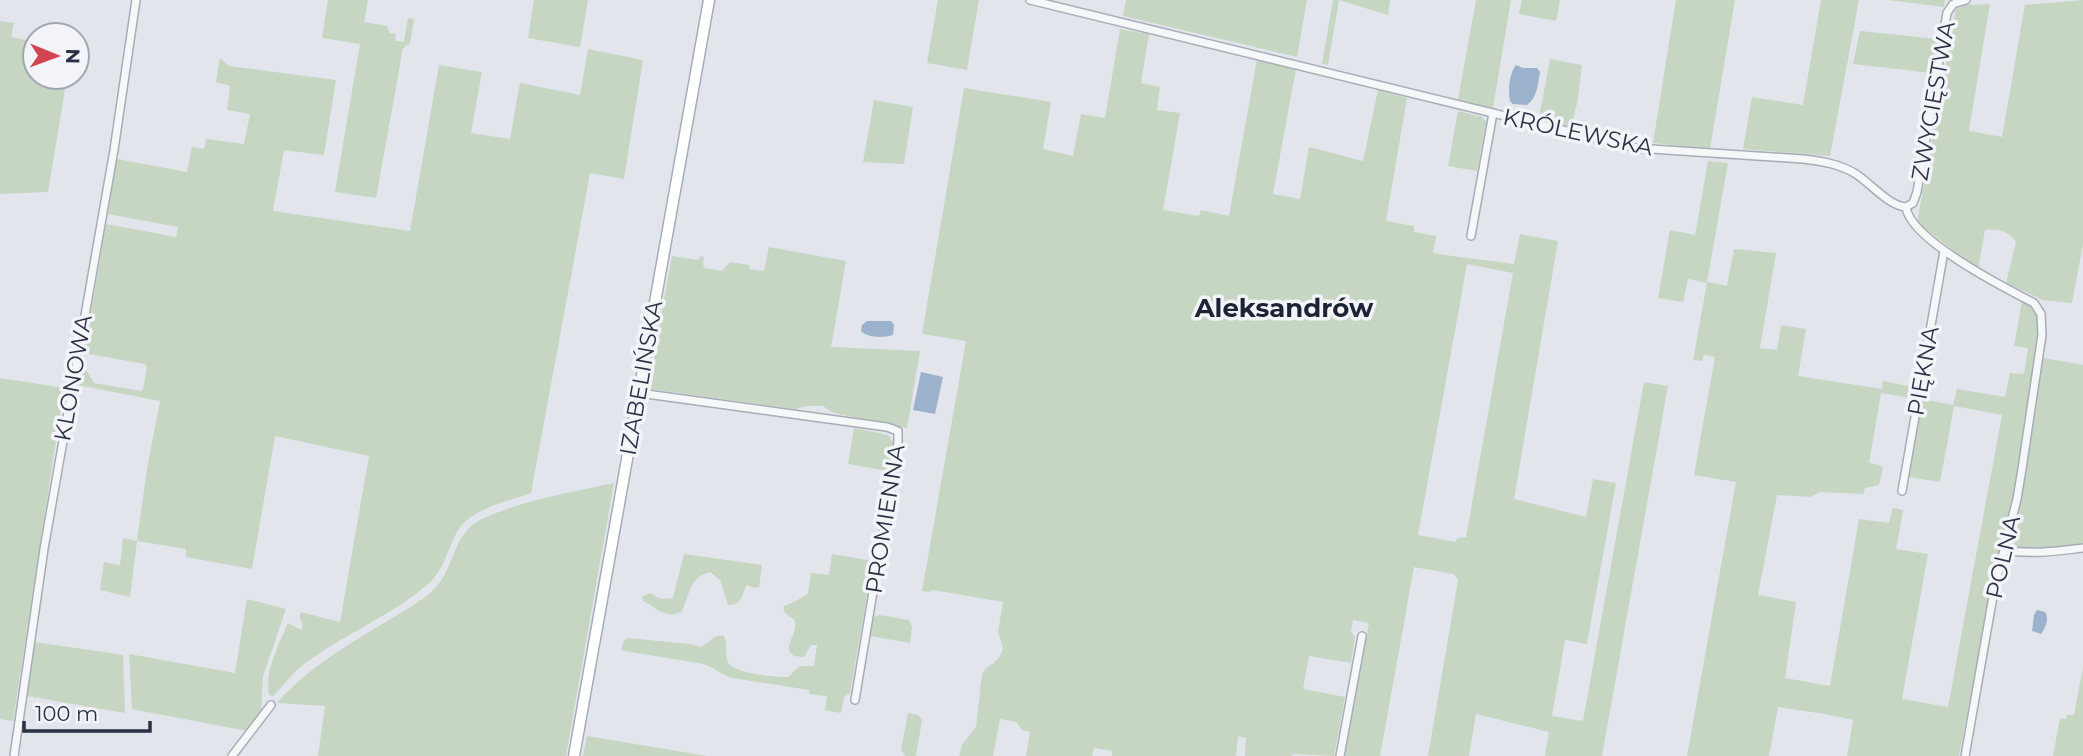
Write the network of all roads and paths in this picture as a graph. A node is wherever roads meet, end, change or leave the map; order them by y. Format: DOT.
graph roads {
  1 [pos="136,0"];
  2 [pos="709,0"];
  3 [pos="1030,0"];
  4 [pos="1067,0"];
  5 [pos="1966,0"];
  6 [pos="1066,10"];
  7 [pos="1493,113"];
  8 [pos="1906,207"];
  9 [pos="1471,236"];
  10 [pos="1944,251"];
  11 [pos="2039,357"];
  12 [pos="639,393"];
  13 [pos="1902,491"];
  14 [pos="2083,548"];
  15 [pos="2004,550"];
  16 [pos="1362,636"];
  17 [pos="855,700"];
  18 [pos="271,705"];
  19 [pos="14,756"];
  20 [pos="232,756"];
  21 [pos="574,756"];
  22 [pos="1340,756"];
  23 [pos="1965,756"];
  1 -- 19 [label="street, KLONOWA"];
  2 -- 12 [label="street, IZABELIŃSKA"];
  3 -- 6 [label="street, KRÓLEWSKA"];
  4 -- 6 [label="street"];
  5 -- 8 [label="street, ZWYCIĘSTWA"];
  6 -- 7 [label="street, KRÓLEWSKA"];
  7 -- 8 [label="street, KRÓLEWSKA"];
  7 -- 9 [label="street"];
  8 -- 10 [label="street, KRÓLEWSKA"];
  10 -- 11 [label="street, KRÓLEWSKA"];
  10 -- 13 [label="street, PIĘKNA"];
  11 -- 15 [label="street, POLNA"];
  12 -- 17 [label="street, PROMIENNA"];
  12 -- 21 [label="street, IZABELIŃSKA"];
  14 -- 15 [label="street"];
  15 -- 23 [label="street, POLNA"];
  16 -- 22 [label="street"];
  18 -- 20 [label="street"];
}
